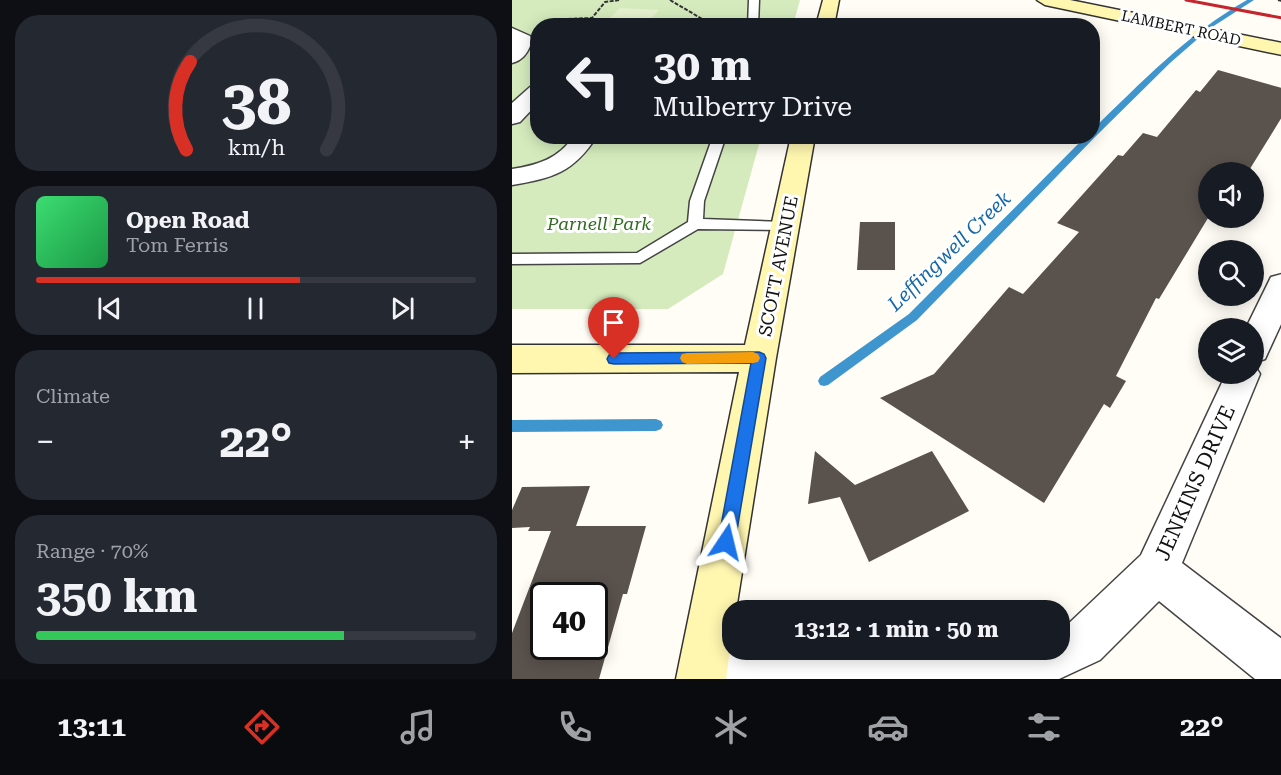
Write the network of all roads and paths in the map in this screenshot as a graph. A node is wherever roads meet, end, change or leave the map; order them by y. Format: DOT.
graph roads {
  1 [pos="620,0"];
  2 [pos="670,0"];
  3 [pos="754,0"];
  4 [pos="830,0"];
  5 [pos="1045,0"];
  6 [pos="592,18"];
  7 [pos="700,18"];
  8 [pos="753,18"];
  9 [pos="827,18"];
  10 [pos="512,34"];
  11 [pos="1282,49"];
  12 [pos="512,57"];
  13 [pos="530,98"];
  14 [pos="512,117"];
  15 [pos="580,144"];
  16 [pos="717,144"];
  17 [pos="802,144"];
  18 [pos="512,177"];
  19 [pos="695,224"];
  20 [pos="786,227"];
  21 [pos="512,259"];
  22 [pos="1282,285"];
  23 [pos="1264,325"];
  24 [pos="759,358"];
  25 [pos="512,359"];
  26 [pos="1239,384"];
  27 [pos="1157,571"];
  28 [pos="1282,670"];
  29 [pos="702,678"];
  1 -- 6 [label="path"];
  2 -- 7 [label="path"];
  3 -- 8 [label="lane"];
  4 -- 9 [label="street"];
  5 -- 11 [label="street, LAMBERT ROAD"];
  10 -- 12 [label="street"];
  13 -- 14 [label="street"];
  15 -- 18 [label="street"];
  16 -- 19 [label="lane"];
  17 -- 20 [label="street, SCOTT AVENUE"];
  19 -- 20 [label="lane"];
  19 -- 21 [label="lane"];
  20 -- 24 [label="street, SCOTT AVENUE"];
  22 -- 23 [label="street"];
  24 -- 25 [label="street"];
  24 -- 29 [label="street, SCOTT AVENUE"];
  26 -- 27 [label="street, JENKINS DRIVE"];
  27 -- 28 [label="street"];
  27 -- 29 [label="street, JENKINS DRIVE"];
}
